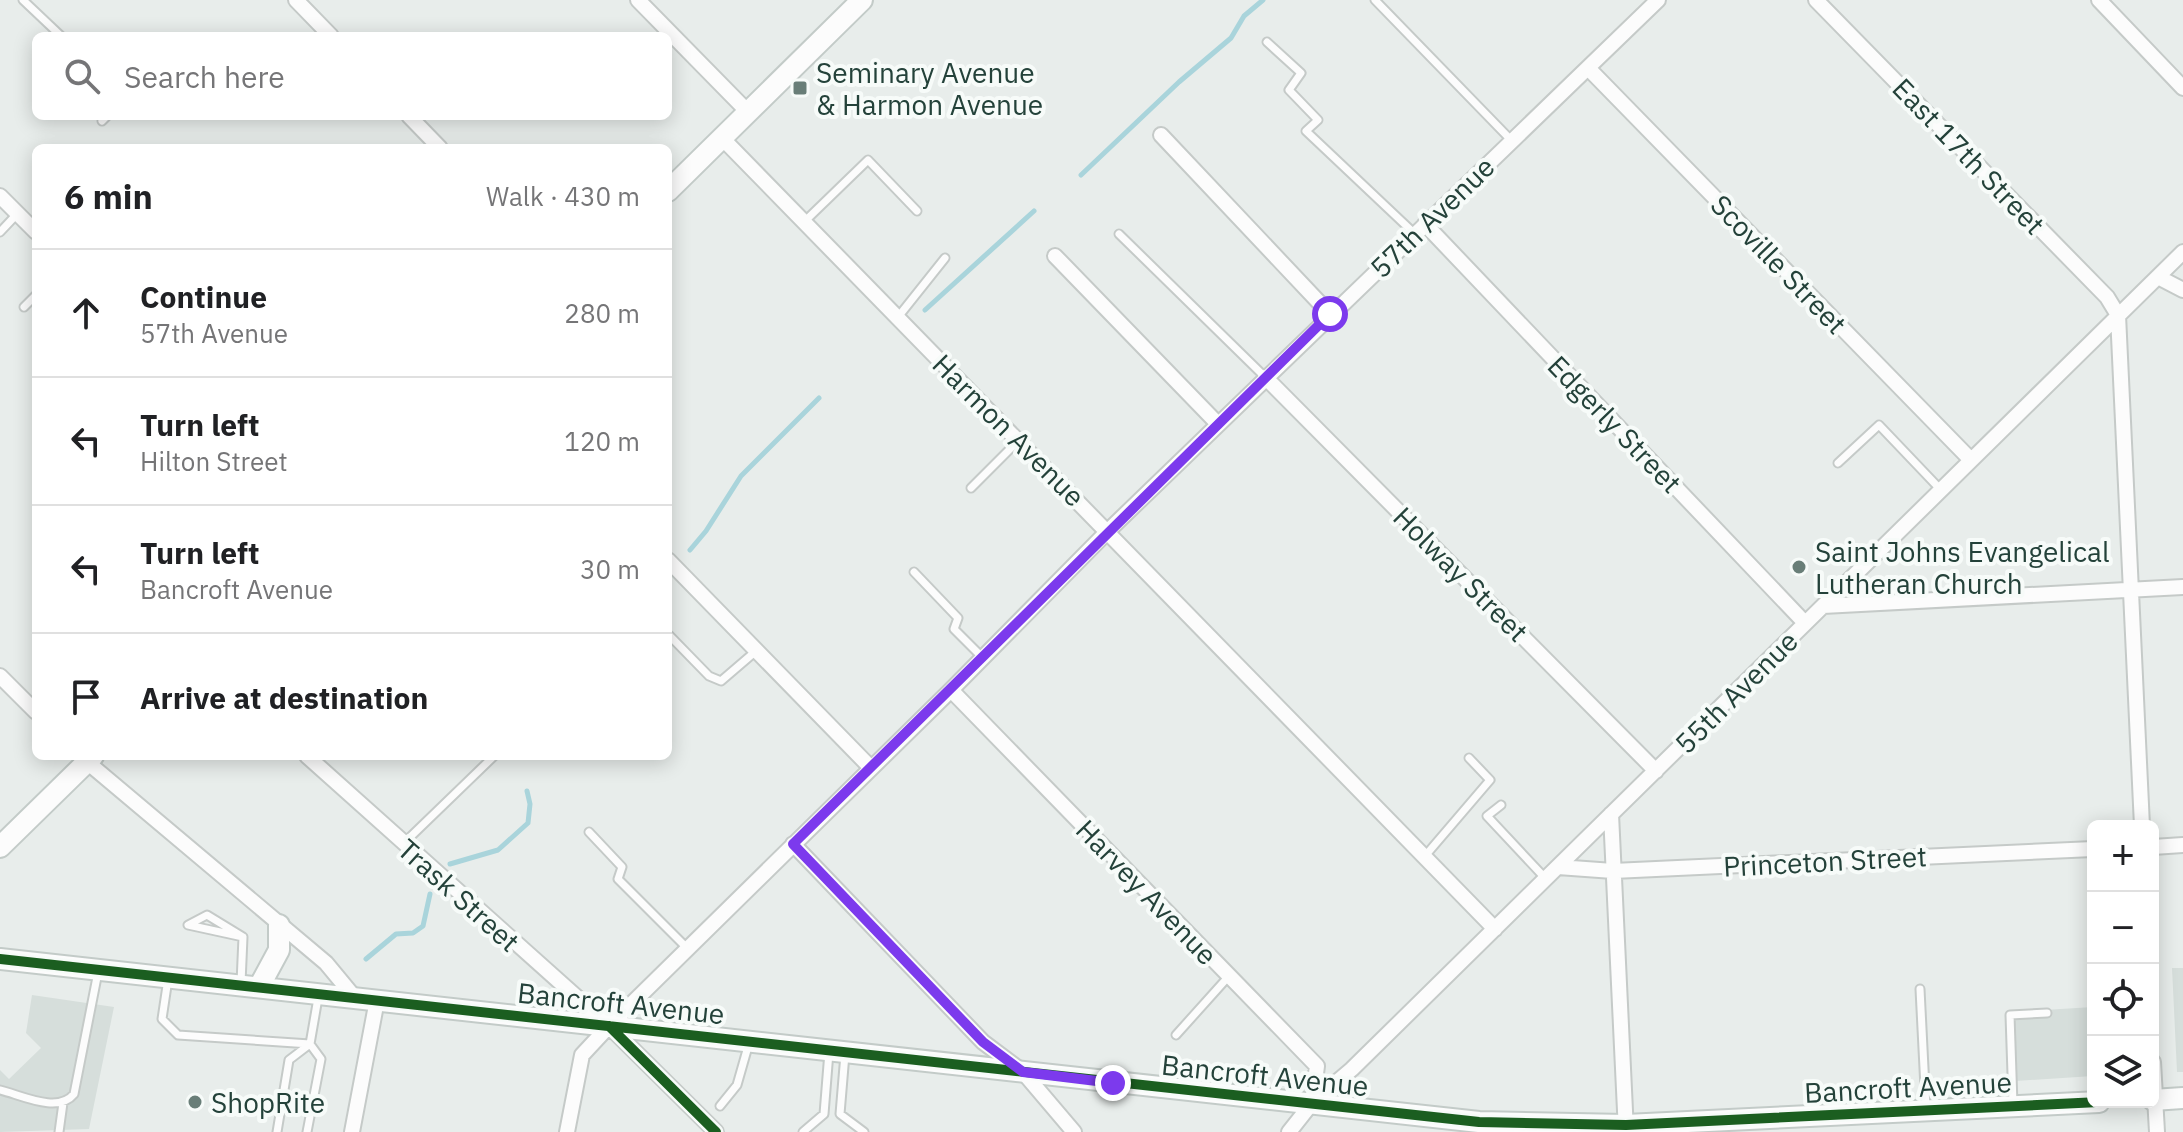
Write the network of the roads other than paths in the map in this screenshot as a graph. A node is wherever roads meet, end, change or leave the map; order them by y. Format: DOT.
graph roads {
  1 [pos="23,0"];
  2 [pos="296,0"];
  3 [pos="638,0"];
  4 [pos="862,0"];
  5 [pos="1375,0"];
  6 [pos="1658,0"];
  7 [pos="1816,0"];
  8 [pos="2099,0"];
  9 [pos="57,32"];
  10 [pos="327,32"];
  11 [pos="669,32"];
  12 [pos="672,35"];
  13 [pos="1267,42"];
  14 [pos="1588,68"];
  15 [pos="2183,88"];
  16 [pos="748,112"];
  17 [pos="413,120"];
  18 [pos="1161,135"];
  19 [pos="722,138"];
  20 [pos="1512,141"];
  21 [pos="436,144"];
  22 [pos="672,187"];
  23 [pos="0,196"];
  24 [pos="917,211"];
  25 [pos="18,213"];
  26 [pos="804,222"];
  27 [pos="32,228"];
  28 [pos="1420,229"];
  29 [pos="0,232"];
  30 [pos="1119,234"];
  31 [pos="2183,252"];
  32 [pos="1055,256"];
  33 [pos="945,258"];
  34 [pos="2158,277"];
  35 [pos="2183,290"];
  36 [pos="32,299"];
  37 [pos="24,307"];
  38 [pos="1330,314"];
  39 [pos="2118,315"];
  40 [pos="898,317"];
  41 [pos="1265,377"];
  42 [pos="1217,423"];
  43 [pos="1019,440"];
  44 [pos="1971,460"];
  45 [pos="1838,463"];
  46 [pos="971,488"];
  47 [pos="1941,490"];
  48 [pos="1108,531"];
  49 [pos="672,564"];
  50 [pos="914,572"];
  51 [pos="2183,587"];
  52 [pos="2131,589"];
  53 [pos="1823,606"];
  54 [pos="1805,623"];
  55 [pos="672,638"];
  56 [pos="756,651"];
  57 [pos="983,658"];
  58 [pos="0,676"];
  59 [pos="951,690"];
  60 [pos="32,708"];
  61 [pos="1469,758"];
  62 [pos="84,760"];
  63 [pos="88,760"];
  64 [pos="311,760"];
  65 [pos="490,760"];
  66 [pos="871,768"];
  67 [pos="1656,771"];
  68 [pos="1501,805"];
  69 [pos="1611,814"];
  70 [pos="2142,820"];
  71 [pos="589,832"];
  72 [pos="793,844"];
  73 [pos="403,845"];
  74 [pos="2183,845"];
  75 [pos="0,847"];
  76 [pos="2159,847"];
  77 [pos="2087,849"];
  78 [pos="1425,856"];
  79 [pos="1558,867"];
  80 [pos="1613,871"];
  81 [pos="1546,879"];
  82 [pos="279,925"];
  83 [pos="1495,929"];
  84 [pos="243,937"];
  85 [pos="0,948"];
  86 [pos="688,949"];
  87 [pos="0,959"];
  88 [pos="21,961"];
  89 [pos="99,969"];
  90 [pos="1229,976"];
  91 [pos="169,977"];
  92 [pos="250,986"];
  93 [pos="1920,989"];
  94 [pos="319,994"];
  95 [pos="355,998"];
  96 [pos="377,1000"];
  97 [pos="2047,1013"];
  98 [pos="609,1026"];
  99 [pos="1176,1035"];
  100 [pos="750,1041"];
  101 [pos="310,1044"];
  102 [pos="837,1051"];
  103 [pos="1023,1072"];
  104 [pos="0,1090"];
  105 [pos="2183,1098"];
  106 [pos="2159,1100"];
  107 [pos="63,1103"];
  108 [pos="1312,1103"];
  109 [pos="2087,1103"];
  110 [pos="720,1106"];
  111 [pos="2013,1106"];
  112 [pos="2155,1108"];
  113 [pos="1926,1110"];
  114 [pos="1514,1128"];
  115 [pos="1626,1128"];
  116 [pos="59,1132"];
  117 [pos="277,1132"];
  118 [pos="307,1132"];
  119 [pos="352,1132"];
  120 [pos="567,1132"];
  121 [pos="716,1132"];
  122 [pos="803,1132"];
  123 [pos="864,1132"];
  124 [pos="1074,1132"];
  125 [pos="1289,1132"];
  126 [pos="2157,1132"];
  1 -- 9 [label="lane"];
  2 -- 10 [label="street"];
  3 -- 11 [label="street"];
  4 -- 16 [label="street"];
  5 -- 20 [label="lane"];
  6 -- 14 [label="street, 57th Avenue"];
  7 -- 39 [label="street, East 17th Street"];
  8 -- 15 [label="street"];
  12 -- 16 [label="street"];
  13 -- 28 [label="lane"];
  14 -- 20 [label="street, 57th Avenue"];
  14 -- 44 [label="street, Scoville Street"];
  16 -- 19 [label="street"];
  17 -- 21 [label="street"];
  18 -- 38 [label="street"];
  19 -- 22 [label="street"];
  19 -- 26 [label="street, Harmon Avenue"];
  20 -- 28 [label="street, 57th Avenue"];
  23 -- 25 [label="street"];
  24 -- 26 [label="lane"];
  25 -- 27 [label="street"];
  25 -- 29 [label="lane"];
  26 -- 40 [label="street, Harmon Avenue"];
  28 -- 38 [label="street, 57th Avenue"];
  28 -- 54 [label="street, Edgerly Street"];
  30 -- 41 [label="lane"];
  31 -- 34 [label="street, 55th Avenue"];
  32 -- 42 [label="street"];
  33 -- 40 [label="lane"];
  34 -- 35 [label="street"];
  34 -- 39 [label="street, 55th Avenue"];
  36 -- 37 [label="lane"];
  38 -- 41 [label="street, 57th Avenue"];
  39 -- 44 [label="street, 55th Avenue"];
  39 -- 52 [label="street"];
  40 -- 43 [label="street, Harmon Avenue"];
  41 -- 42 [label="street, 57th Avenue"];
  41 -- 67 [label="street, Holway Street"];
  42 -- 48 [label="street, 57th Avenue"];
  43 -- 46 [label="lane"];
  43 -- 48 [label="street, Harmon Avenue"];
  44 -- 47 [label="street, 55th Avenue"];
  45 -- 47 [label="lane"];
  47 -- 53 [label="street, 55th Avenue"];
  48 -- 57 [label="street, 57th Avenue"];
  48 -- 78 [label="street, Harmon Avenue"];
  49 -- 56 [label="street"];
  50 -- 57 [label="lane"];
  51 -- 52 [label="street"];
  52 -- 53 [label="street"];
  52 -- 70 [label="street"];
  53 -- 54 [label="street, 55th Avenue"];
  54 -- 67 [label="street, 55th Avenue"];
  55 -- 56 [label="lane"];
  56 -- 66 [label="street"];
  57 -- 59 [label="street, 57th Avenue"];
  58 -- 60 [label="street"];
  59 -- 66 [label="street, 57th Avenue"];
  59 -- 90 [label="street, Harvey Avenue"];
  61 -- 78 [label="lane"];
  62 -- 75 [label="street"];
  63 -- 82 [label="street"];
  64 -- 73 [label="street, Trask Street"];
  65 -- 73 [label="lane"];
  66 -- 72 [label="street, 57th Avenue"];
  67 -- 69 [label="street, 55th Avenue"];
  68 -- 81 [label="lane"];
  69 -- 79 [label="street, 55th Avenue"];
  69 -- 80 [label="street"];
  71 -- 86 [label="lane"];
  72 -- 86 [label="street, 57th Avenue"];
  72 -- 103 [label="street"];
  73 -- 98 [label="street, Trask Street"];
  74 -- 76 [label="street"];
  77 -- 80 [label="street, Princeton Street"];
  78 -- 83 [label="street, Harmon Avenue"];
  79 -- 80 [label="street, Princeton Street"];
  79 -- 81 [label="street, 55th Avenue"];
  80 -- 115 [label="street"];
  81 -- 83 [label="street, 55th Avenue"];
  82 -- 92 [label="street"];
  82 -- 95 [label="street"];
  83 -- 108 [label="street, 55th Avenue"];
  84 -- 84 [label="lane"];
  84 -- 92 [label="lane"];
  85 -- 88 [label="street"];
  86 -- 98 [label="street, 57th Avenue"];
  87 -- 88 [label="street, Bancroft Avenue"];
  88 -- 89 [label="street, Bancroft Avenue"];
  89 -- 91 [label="street, Bancroft Avenue"];
  89 -- 107 [label="lane"];
  90 -- 99 [label="lane"];
  90 -- 108 [label="street, Harvey Avenue"];
  91 -- 92 [label="street, Bancroft Avenue"];
  91 -- 101 [label="lane"];
  92 -- 94 [label="street, Bancroft Avenue"];
  93 -- 113 [label="lane"];
  94 -- 95 [label="street, Bancroft Avenue"];
  94 -- 101 [label="lane"];
  95 -- 96 [label="street, Bancroft Avenue"];
  96 -- 98 [label="street, Bancroft Avenue"];
  96 -- 119 [label="street"];
  97 -- 111 [label="lane"];
  98 -- 100 [label="street, Bancroft Avenue"];
  98 -- 120 [label="street, 57th Avenue"];
  98 -- 121 [label="street, Trask Street"];
  100 -- 102 [label="street, Bancroft Avenue"];
  100 -- 110 [label="lane"];
  101 -- 117 [label="lane"];
  101 -- 118 [label="lane"];
  102 -- 103 [label="street, Bancroft Avenue"];
  102 -- 122 [label="lane"];
  102 -- 123 [label="lane"];
  103 -- 108 [label="street, Bancroft Avenue"];
  103 -- 124 [label="street"];
  104 -- 107 [label="lane"];
  105 -- 106 [label="street"];
  107 -- 116 [label="lane"];
  108 -- 114 [label="street, Bancroft Avenue"];
  108 -- 125 [label="street, 55th Avenue"];
  109 -- 111 [label="street, Bancroft Avenue"];
  111 -- 113 [label="street, Bancroft Avenue"];
  112 -- 126 [label="street"];
  113 -- 115 [label="street, Bancroft Avenue"];
  114 -- 115 [label="street, Bancroft Avenue"];
}
